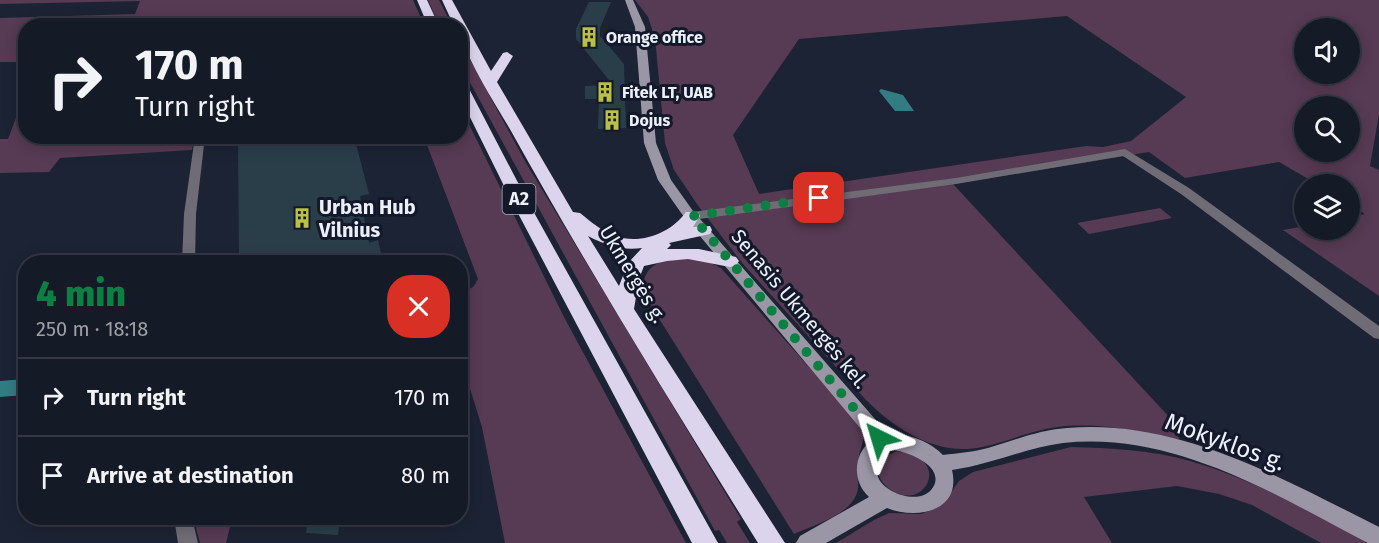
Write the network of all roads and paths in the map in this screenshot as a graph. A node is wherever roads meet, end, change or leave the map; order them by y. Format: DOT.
graph roads {
  1 [pos="422,0"];
  2 [pos="447,0"];
  3 [pos="629,0"];
  4 [pos="430,18"];
  5 [pos="456,18"];
  6 [pos="468,41"];
  7 [pos="507,56"];
  8 [pos="490,82"];
  9 [pos="468,99"];
  10 [pos="199,144"];
  11 [pos="562,206"];
  12 [pos="692,216"];
  13 [pos="704,230"];
  14 [pos="669,236"];
  15 [pos="188,255"];
  16 [pos="730,261"];
  17 [pos="634,266"];
  18 [pos="624,311"];
  19 [pos="1379,334"];
  20 [pos="884,443"];
  21 [pos="939,464"];
  22 [pos="884,499"];
  23 [pos="184,525"];
  24 [pos="1379,538"];
  25 [pos="704,540"];
  26 [pos="188,543"];
  27 [pos="772,543"];
  28 [pos="807,543"];
  1 -- 4 [label="highway"];
  2 -- 5 [label="highway, Ukmergės g. / A2"];
  3 -- 12 [label="main road, Senasis Ukmergės kel."];
  6 -- 8 [label="highway, Ukmergės g. / A2"];
  7 -- 8 [label="highway"];
  8 -- 11 [label="highway, Ukmergės g. / A2"];
  9 -- 25 [label="highway, A2"];
  10 -- 15 [label="street"];
  11 -- 14 [label="highway"];
  11 -- 18 [label="highway, Ukmergės g. / A2"];
  12 -- 13 [label="main road, Senasis Ukmergės kel."];
  12 -- 14 [label="highway"];
  12 -- 19 [label="street"];
  13 -- 14 [label="highway"];
  13 -- 16 [label="main road, Senasis Ukmergės kel."];
  13 -- 17 [label="highway"];
  16 -- 17 [label="highway"];
  16 -- 20 [label="main road, Senasis Ukmergės kel."];
  17 -- 18 [label="highway"];
  18 -- 27 [label="highway, Ukmergės g. / A2"];
  20 -- 21 [label="main road"];
  20 -- 22 [label="main road"];
  21 -- 22 [label="main road"];
  21 -- 24 [label="main road, Mokyklos g."];
  22 -- 28 [label="main road"];
  23 -- 26 [label="street"];
}
